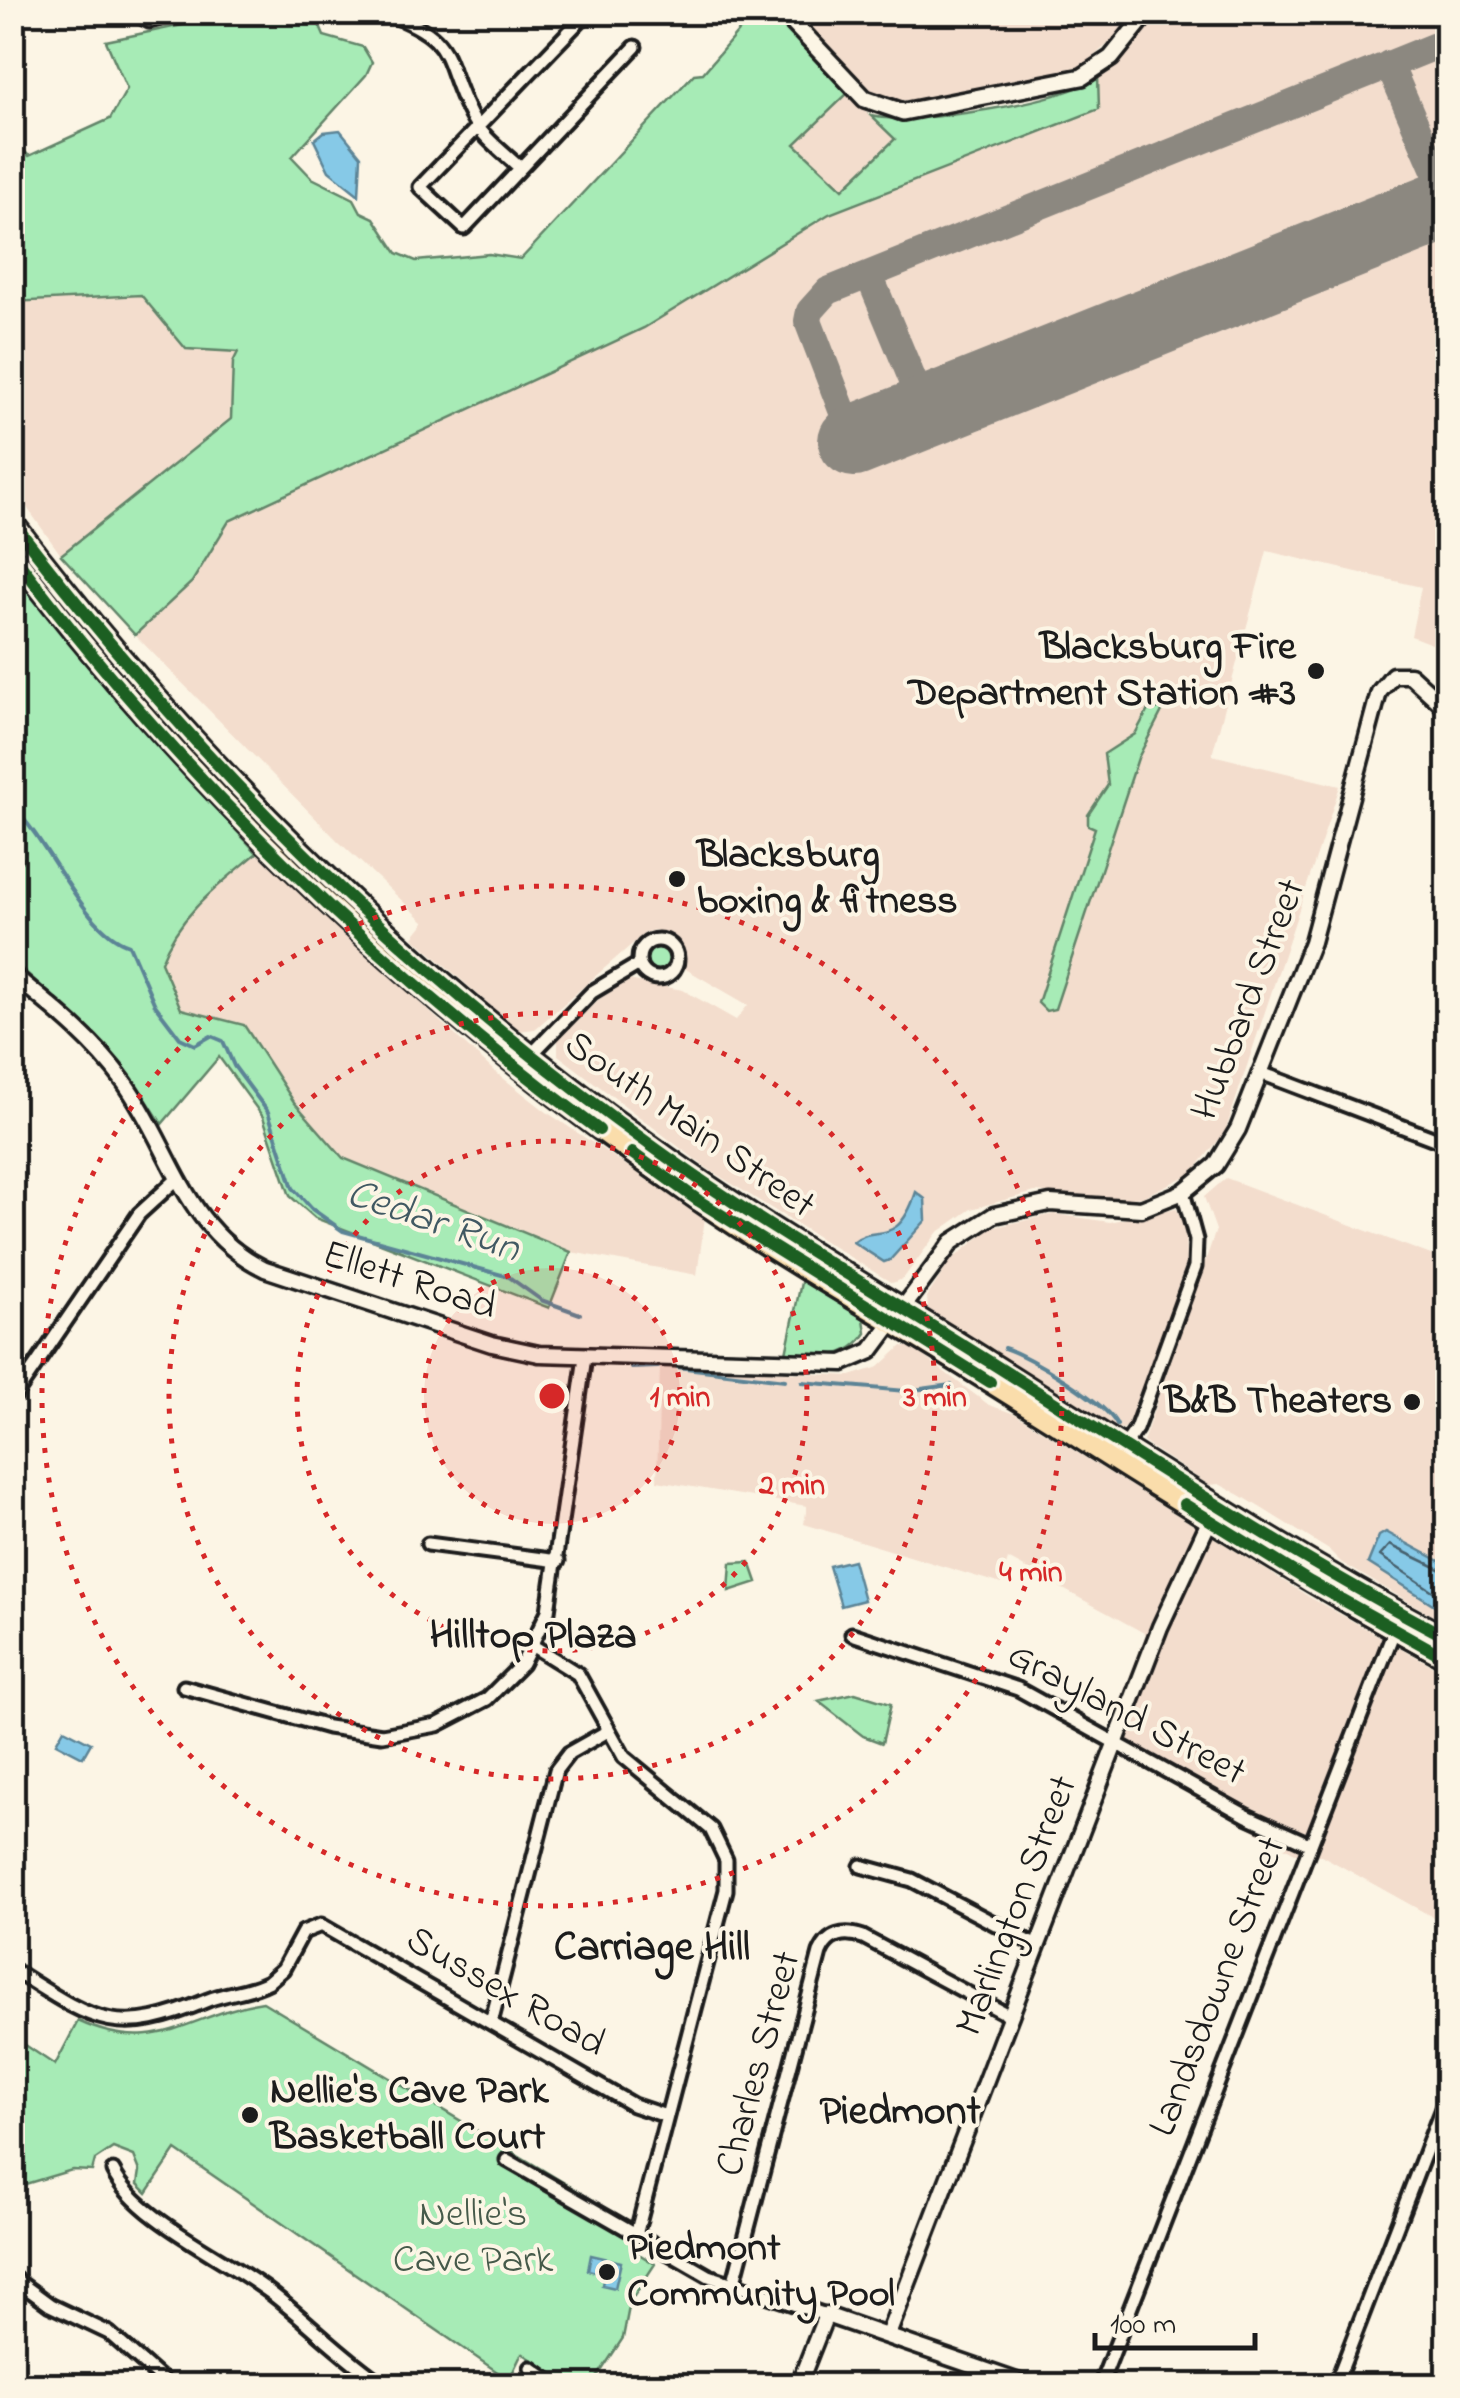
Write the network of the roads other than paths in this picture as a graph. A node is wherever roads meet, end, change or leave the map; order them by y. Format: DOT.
graph roads {
  1 [pos="133,12"];
  2 [pos="184,12"];
  3 [pos="384,12"];
  4 [pos="429,12"];
  5 [pos="588,12"];
  6 [pos="784,12"];
  7 [pos="1148,12"];
  8 [pos="417,25"];
  9 [pos="634,47"];
  10 [pos="478,127"];
  11 [pos="520,168"];
  12 [pos="12,520"];
  13 [pos="12,553"];
  14 [pos="96,644"];
  15 [pos="1448,710"];
  16 [pos="639,964"];
  17 [pos="12,974"];
  18 [pos="525,1063"];
  19 [pos="1261,1073"];
  20 [pos="1448,1144"];
  21 [pos="176,1180"];
  22 [pos="1183,1192"];
  23 [pos="900,1316"];
  24 [pos="584,1357"];
  25 [pos="12,1400"];
  26 [pos="1119,1453"];
  27 [pos="1213,1512"];
  28 [pos="428,1544"];
  29 [pos="558,1561"];
  30 [pos="1398,1622"];
  31 [pos="852,1634"];
  32 [pos="1448,1638"];
  33 [pos="533,1646"];
  34 [pos="1448,1658"];
  35 [pos="184,1687"];
  36 [pos="608,1732"];
  37 [pos="1116,1742"];
  38 [pos="1309,1844"];
  39 [pos="861,1866"];
  40 [pos="1037,1946"];
  41 [pos="12,1969"];
  42 [pos="1010,2016"];
  43 [pos="492,2023"];
  44 [pos="1448,2092"];
  45 [pos="666,2116"];
  46 [pos="508,2160"];
  47 [pos="113,2171"];
  48 [pos="636,2234"];
  49 [pos="12,2277"];
  50 [pos="733,2285"];
  51 [pos="826,2315"];
  52 [pos="888,2336"];
  53 [pos="530,2368"];
  54 [pos="169,2386"];
  55 [pos="385,2386"];
  56 [pos="556,2386"];
  57 [pos="798,2386"];
  58 [pos="1031,2386"];
  59 [pos="1100,2386"];
  60 [pos="1335,2386"];
  1 -- 2 [label="street"];
  3 -- 8 [label="street"];
  4 -- 8 [label="street"];
  5 -- 10 [label="street"];
  6 -- 7 [label="main road"];
  8 -- 10 [label="street"];
  9 -- 11 [label="street"];
  10 -- 11 [label="street"];
  10 -- 11 [label="street"];
  12 -- 14 [label="main road, South Main Street"];
  13 -- 14 [label="main road, South Main Street"];
  14 -- 18 [label="main road, South Main Street"];
  15 -- 19 [label="street, Hubbard Street"];
  16 -- 18 [label="street"];
  17 -- 21 [label="street, Ellett Road"];
  18 -- 23 [label="main road, South Main Street"];
  19 -- 20 [label="street"];
  19 -- 22 [label="street, Hubbard Street"];
  21 -- 24 [label="street, Ellett Road"];
  21 -- 25 [label="street"];
  22 -- 23 [label="street, Hubbard Street"];
  22 -- 26 [label="street"];
  23 -- 24 [label="street, Ellett Road"];
  23 -- 26 [label="main road, South Main Street"];
  24 -- 29 [label="street"];
  26 -- 27 [label="main road, South Main Street"];
  27 -- 30 [label="main road, South Main Street"];
  27 -- 37 [label="street, Marlington Street"];
  28 -- 29 [label="street"];
  29 -- 33 [label="street"];
  30 -- 32 [label="main road, South Main Street"];
  30 -- 34 [label="main road, South Main Street"];
  30 -- 38 [label="street, Landsdowne Street"];
  31 -- 37 [label="street, Grayland Street"];
  33 -- 35 [label="street"];
  33 -- 36 [label="street"];
  36 -- 43 [label="street"];
  36 -- 45 [label="street"];
  37 -- 38 [label="street, Grayland Street"];
  37 -- 40 [label="street, Marlington Street"];
  38 -- 59 [label="street, Landsdowne Street"];
  39 -- 40 [label="street"];
  40 -- 42 [label="street, Marlington Street"];
  41 -- 43 [label="street, Sussex Road"];
  42 -- 50 [label="street, Charles Street"];
  42 -- 52 [label="street, Marlington Street"];
  43 -- 45 [label="street, Sussex Road"];
  44 -- 60 [label="street"];
  45 -- 48 [label="street"];
  46 -- 48 [label="street"];
  47 -- 55 [label="street"];
  48 -- 50 [label="street"];
  49 -- 54 [label="street"];
  50 -- 51 [label="street"];
  51 -- 52 [label="street"];
  51 -- 57 [label="street"];
  52 -- 58 [label="street"];
  53 -- 56 [label="street"];
}
